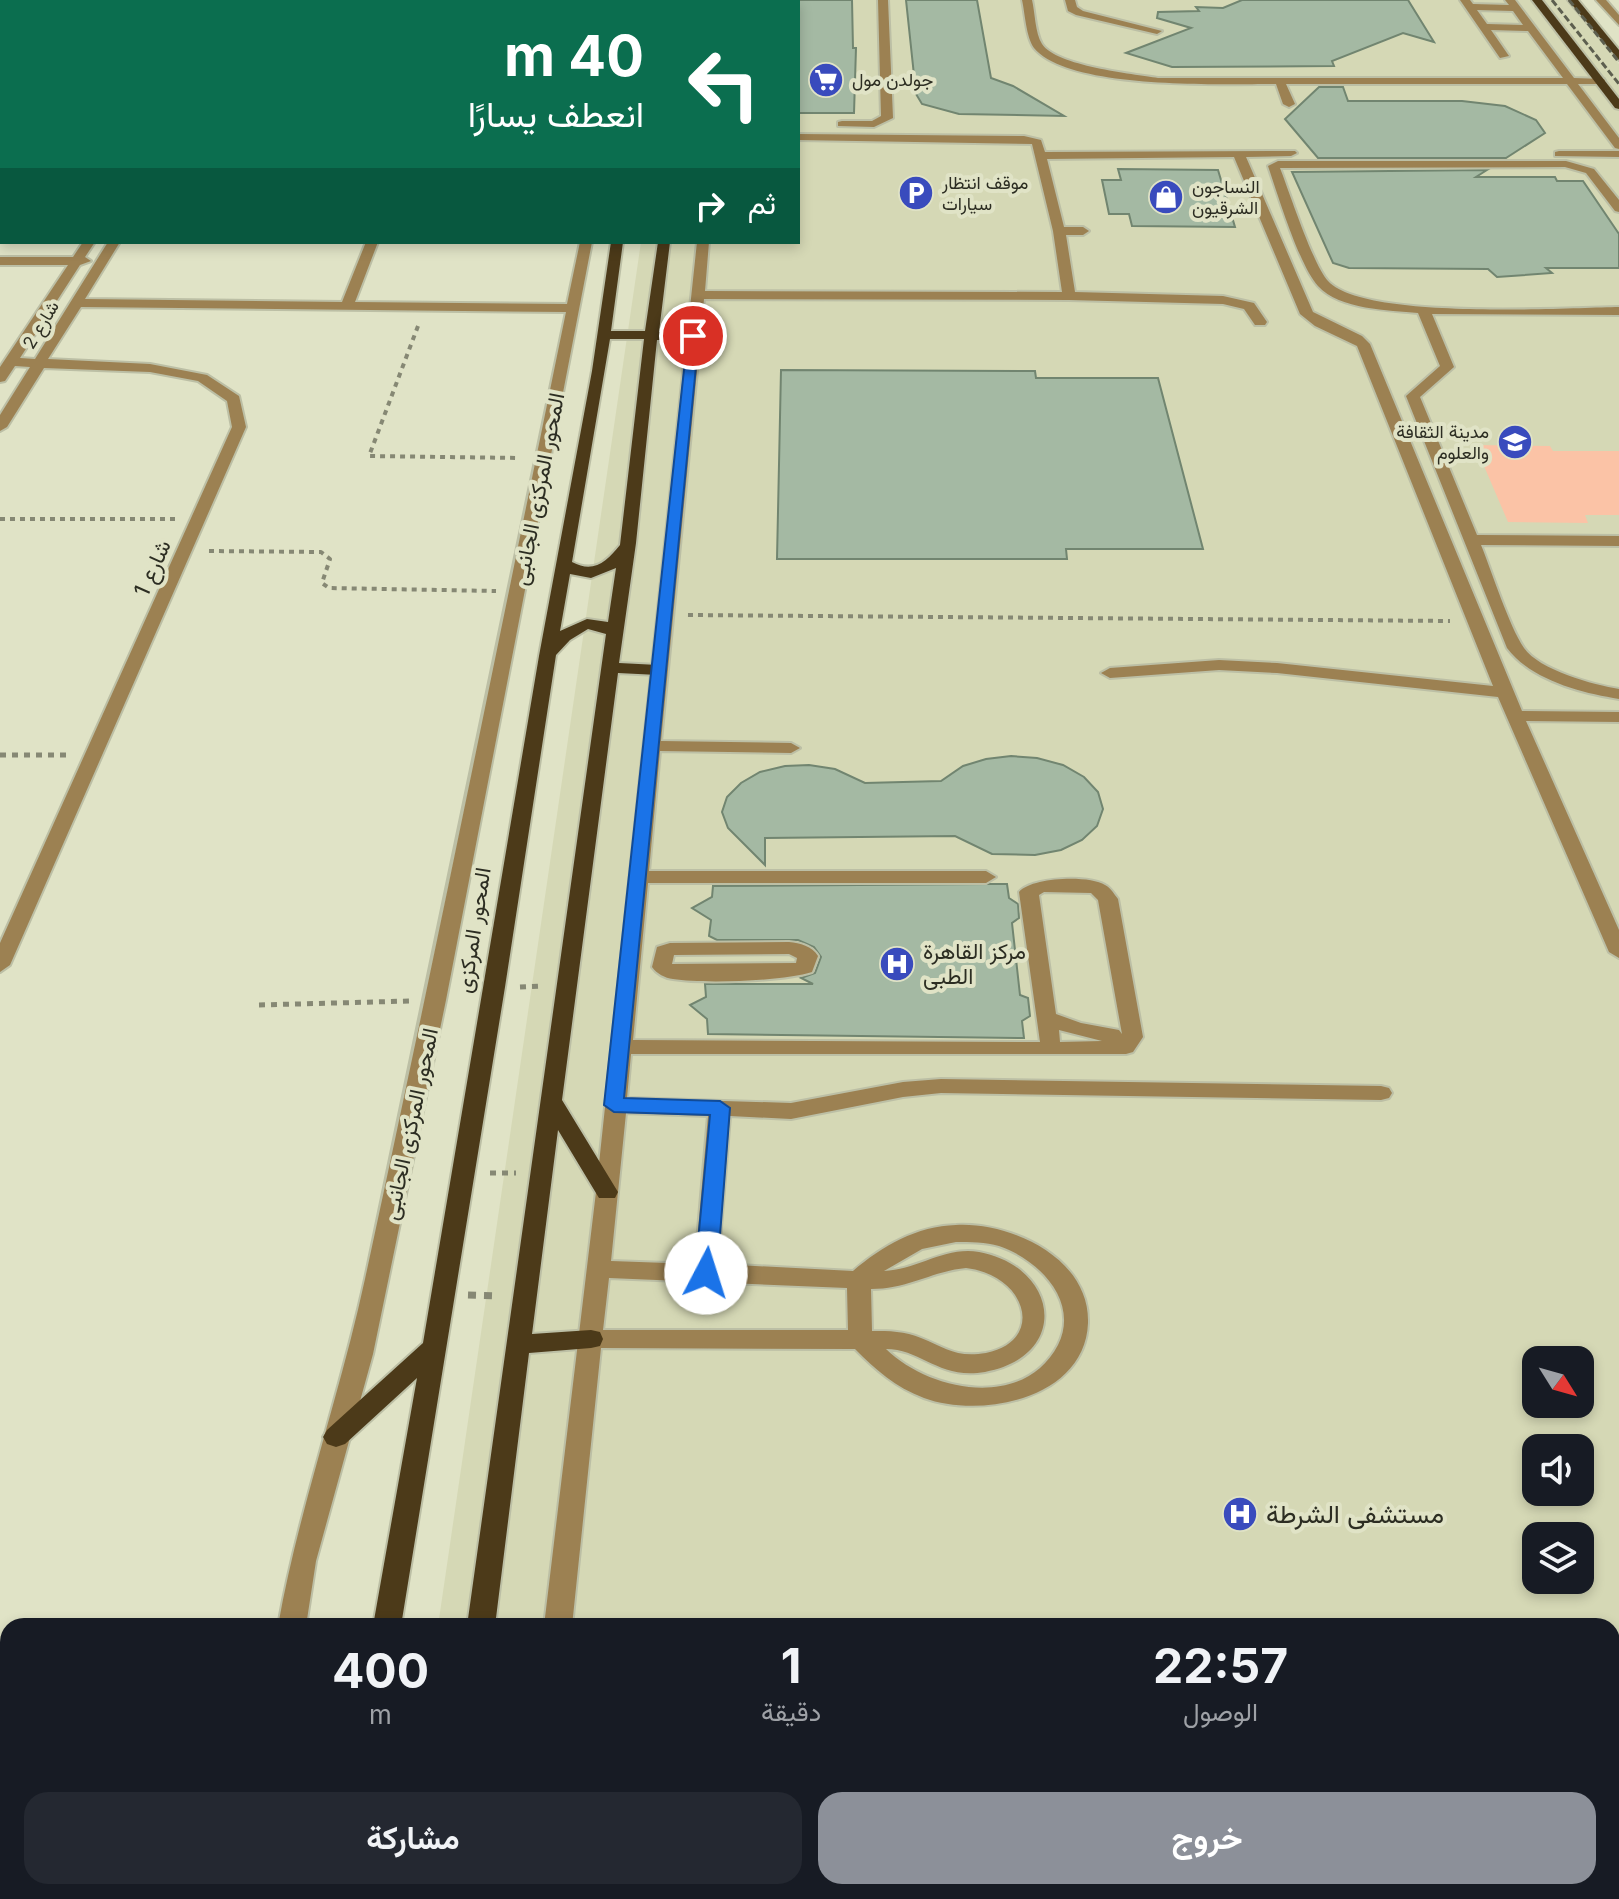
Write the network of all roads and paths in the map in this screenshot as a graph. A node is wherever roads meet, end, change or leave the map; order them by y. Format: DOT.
graph roads {
  1 [pos="883,0"];
  2 [pos="1027,0"];
  3 [pos="1070,0"];
  4 [pos="1537,0"];
  5 [pos="1573,0"];
  6 [pos="1601,0"];
  7 [pos="1468,4"];
  8 [pos="1513,4"];
  9 [pos="1619,22"];
  10 [pos="1484,27"];
  11 [pos="1532,28"];
  12 [pos="1157,31"];
  13 [pos="1504,56"];
  14 [pos="1619,57"];
  15 [pos="1571,81"];
  16 [pos="1600,81"];
  17 [pos="1280,82"];
  18 [pos="1289,104"];
  19 [pos="1619,106"];
  20 [pos="800,124"];
  21 [pos="800,137"];
  22 [pos="1619,146"];
  23 [pos="1238,153"];
  24 [pos="1619,154"];
  25 [pos="1044,162"];
  26 [pos="1107,168"];
  27 [pos="1619,208"];
  28 [pos="1059,231"];
  29 [pos="1083,231"];
  30 [pos="88,244"];
  31 [pos="113,244"];
  32 [pos="371,244"];
  33 [pos="586,244"];
  34 [pos="617,244"];
  35 [pos="664,244"];
  36 [pos="703,244"];
  37 [pos="0,261"];
  38 [pos="73,265"];
  39 [pos="99,265"];
  40 [pos="0,269"];
  41 [pos="697,295"];
  42 [pos="1069,296"];
  43 [pos="75,303"];
  44 [pos="347,305"];
  45 [pos="425,306"];
  46 [pos="573,308"];
  47 [pos="1424,311"];
  48 [pos="1619,311"];
  49 [pos="1260,322"];
  50 [pos="604,335"];
  51 [pos="651,335"];
  52 [pos="693,336"];
  53 [pos="11,362"];
  54 [pos="39,363"];
  55 [pos="0,378"];
  56 [pos="0,427"];
  57 [pos="544,459"];
  58 [pos="0,519"];
  59 [pos="198,519"];
  60 [pos="1471,540"];
  61 [pos="1619,541"];
  62 [pos="628,543"];
  63 [pos="184,551"];
  64 [pos="565,565"];
  65 [pos="517,591"];
  66 [pos="664,615"];
  67 [pos="1475,621"];
  68 [pos="614,632"];
  69 [pos="547,656"];
  70 [pos="611,668"];
  71 [pos="658,670"];
  72 [pos="1110,673"];
  73 [pos="1504,692"];
  74 [pos="1619,694"];
  75 [pos="1515,716"];
  76 [pos="1619,717"];
  77 [pos="651,746"];
  78 [pos="791,748"];
  79 [pos="0,755"];
  80 [pos="93,755"];
  81 [pos="639,877"];
  82 [pos="986,877"];
  83 [pos="1619,952"];
  84 [pos="630,961"];
  85 [pos="663,961"];
  86 [pos="740,961"];
  87 [pos="0,965"];
  88 [pos="568,986"];
  89 [pos="495,987"];
  90 [pos="436,1000"];
  91 [pos="259,1005"];
  92 [pos="1047,1018"];
  93 [pos="1112,1035"];
  94 [pos="621,1047"];
  95 [pos="1051,1049"];
  96 [pos="1381,1093"];
  97 [pos="552,1102"];
  98 [pos="614,1105"];
  99 [pos="720,1108"];
  100 [pos="464,1173"];
  101 [pos="541,1173"];
  102 [pos="607,1192"];
  103 [pos="598,1269"];
  104 [pos="706,1273"];
  105 [pos="859,1279"];
  106 [pos="443,1294"];
  107 [pos="524,1296"];
  108 [pos="591,1339"];
  109 [pos="860,1339"];
  110 [pos="517,1345"];
  111 [pos="434,1347"];
  112 [pos="336,1437"];
  113 [pos="293,1618"];
  114 [pos="388,1618"];
  115 [pos="482,1618"];
  116 [pos="559,1618"];
  1 -- 20 [label="street"];
  2 -- 17 [label="street"];
  3 -- 12 [label="street"];
  4 -- 16 [label="main road"];
  5 -- 14 [label="main road"];
  6 -- 9 [label="street"];
  7 -- 8 [label="street"];
  7 -- 10 [label="street"];
  8 -- 11 [label="street"];
  10 -- 11 [label="street"];
  10 -- 13 [label="street"];
  11 -- 15 [label="street"];
  15 -- 16 [label="street"];
  15 -- 17 [label="street"];
  15 -- 22 [label="street"];
  16 -- 19 [label="main road"];
  17 -- 18 [label="street"];
  21 -- 25 [label="street"];
  23 -- 24 [label="street"];
  23 -- 25 [label="street"];
  23 -- 67 [label="street"];
  25 -- 26 [label="street"];
  25 -- 28 [label="street"];
  27 -- 47 [label="street"];
  28 -- 29 [label="street"];
  28 -- 42 [label="street"];
  30 -- 38 [label="street, شارع 2"];
  31 -- 39 [label="street, شارع 2"];
  32 -- 44 [label="street"];
  33 -- 46 [label="street, المحور المركزى الجانبى"];
  34 -- 50 [label="main road, المحور المركزى"];
  35 -- 51 [label="main road"];
  36 -- 41 [label="street"];
  37 -- 38 [label="street"];
  38 -- 39 [label="street"];
  38 -- 40 [label="street"];
  38 -- 53 [label="street, شارع 2"];
  39 -- 43 [label="street, شارع 2"];
  41 -- 42 [label="street"];
  41 -- 52 [label="street"];
  42 -- 49 [label="street"];
  43 -- 44 [label="street"];
  43 -- 54 [label="street, شارع 2"];
  44 -- 45 [label="street"];
  45 -- 46 [label="street"];
  45 -- 57 [label="path"];
  46 -- 57 [label="street, المحور المركزى الجانبى"];
  47 -- 48 [label="street"];
  47 -- 60 [label="street"];
  50 -- 51 [label="main road"];
  50 -- 64 [label="main road, المحور المركزى"];
  51 -- 52 [label="main road"];
  51 -- 62 [label="main road"];
  52 -- 66 [label="street"];
  53 -- 54 [label="street, شارع 1"];
  53 -- 55 [label="street, شارع 2"];
  54 -- 56 [label="street, شارع 2"];
  54 -- 59 [label="street, شارع 1"];
  57 -- 65 [label="street, المحور المركزى الجانبى"];
  58 -- 59 [label="path"];
  59 -- 63 [label="street, شارع 1"];
  60 -- 61 [label="street"];
  60 -- 74 [label="street"];
  62 -- 64 [label="main road"];
  62 -- 68 [label="main road"];
  63 -- 65 [label="path"];
  63 -- 80 [label="street, شارع 1"];
  64 -- 69 [label="main road, المحور المركزى"];
  65 -- 90 [label="street, المحور المركزى الجانبى"];
  66 -- 67 [label="path"];
  66 -- 71 [label="street"];
  67 -- 73 [label="street"];
  68 -- 69 [label="main road"];
  68 -- 70 [label="main road"];
  69 -- 89 [label="main road, المحور المركزى"];
  70 -- 71 [label="main road"];
  70 -- 88 [label="main road"];
  71 -- 77 [label="street"];
  72 -- 73 [label="street"];
  73 -- 75 [label="street"];
  75 -- 76 [label="street"];
  75 -- 83 [label="street"];
  77 -- 78 [label="street"];
  77 -- 81 [label="street"];
  79 -- 80 [label="path"];
  80 -- 87 [label="street, شارع 1"];
  81 -- 82 [label="street"];
  81 -- 84 [label="street"];
  84 -- 85 [label="street"];
  84 -- 94 [label="street"];
  85 -- 85 [label="street"];
  85 -- 86 [label="street"];
  88 -- 89 [label="path"];
  88 -- 97 [label="main road"];
  89 -- 100 [label="main road, المحور المركزى"];
  90 -- 91 [label="path"];
  90 -- 112 [label="street, المحور المركزى الجانبى"];
  92 -- 93 [label="street"];
  92 -- 95 [label="street"];
  92 -- 95 [label="street"];
  94 -- 95 [label="street"];
  94 -- 98 [label="street"];
  96 -- 99 [label="street"];
  97 -- 101 [label="main road"];
  97 -- 102 [label="main road"];
  98 -- 99 [label="street"];
  98 -- 102 [label="street"];
  99 -- 104 [label="street"];
  100 -- 101 [label="path"];
  100 -- 106 [label="main road, المحور المركزى"];
  101 -- 107 [label="main road"];
  102 -- 103 [label="street"];
  103 -- 104 [label="street"];
  103 -- 108 [label="street"];
  104 -- 105 [label="street"];
  105 -- 109 [label="street"];
  105 -- 109 [label="street"];
  105 -- 109 [label="street"];
  106 -- 107 [label="path"];
  106 -- 111 [label="main road, المحور المركزى"];
  107 -- 110 [label="main road"];
  108 -- 109 [label="street"];
  108 -- 110 [label="main road"];
  108 -- 116 [label="street"];
  110 -- 115 [label="main road"];
  111 -- 112 [label="main road"];
  111 -- 114 [label="main road, المحور المركزى"];
  112 -- 113 [label="street, المحور المركزى الجانبى"];
}
